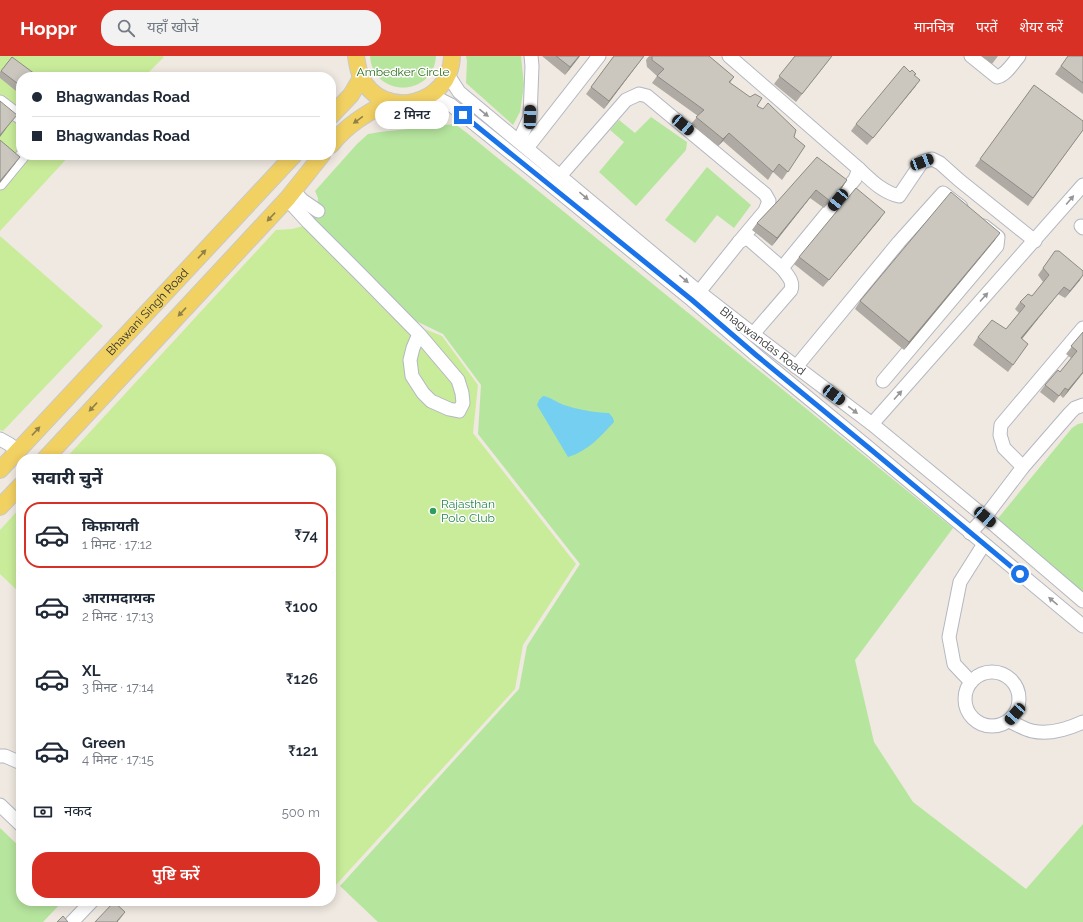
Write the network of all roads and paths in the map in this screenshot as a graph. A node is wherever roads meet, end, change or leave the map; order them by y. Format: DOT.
graph roads {
  1 [pos="356,56"];
  2 [pos="452,56"];
  3 [pos="531,56"];
  4 [pos="599,56"];
  5 [pos="729,56"];
  6 [pos="971,56"];
  7 [pos="1019,56"];
  8 [pos="448,75"];
  9 [pos="361,78"];
  10 [pos="431,95"];
  11 [pos="389,101"];
  12 [pos="0,102"];
  13 [pos="336,111"];
  14 [pos="16,114"];
  15 [pos="336,139"];
  16 [pos="523,145"];
  17 [pos="19,160"];
  18 [pos="289,160"];
  19 [pos="318,160"];
  20 [pos="859,169"];
  21 [pos="560,176"];
  22 [pos="0,183"];
  23 [pos="1083,185"];
  24 [pos="290,195"];
  25 [pos="318,211"];
  26 [pos="1035,241"];
  27 [pos="739,242"];
  28 [pos="782,268"];
  29 [pos="699,292"];
  30 [pos="1083,328"];
  31 [pos="419,334"];
  32 [pos="753,334"];
  33 [pos="796,367"];
  34 [pos="883,381"];
  35 [pos="1083,405"];
  36 [pos="872,424"];
  37 [pos="0,439"];
  38 [pos="18,451"];
  39 [pos="50,454"];
  40 [pos="1023,467"];
  41 [pos="0,470"];
  42 [pos="16,490"];
  43 [pos="0,507"];
  44 [pos="985,517"];
  45 [pos="970,533"];
  46 [pos="984,544"];
  47 [pos="1083,601"];
  48 [pos="1083,626"];
  49 [pos="971,682"];
  50 [pos="1009,721"];
  51 [pos="1083,722"];
  52 [pos="0,756"];
  53 [pos="16,761"];
  54 [pos="0,805"];
  55 [pos="16,820"];
  56 [pos="87,906"];
  57 [pos="72,922"];
  1 -- 9 [label="main road"];
  2 -- 8 [label="main road"];
  3 -- 16 [label="street"];
  4 -- 16 [label="street"];
  5 -- 20 [label="street"];
  6 -- 7 [label="street"];
  8 -- 10 [label="main road"];
  8 -- 16 [label="street, Bhagwandas Road, one-way"];
  9 -- 11 [label="main road"];
  9 -- 13 [label="main road"];
  10 -- 11 [label="main road"];
  10 -- 45 [label="street, Bhagwandas Road"];
  11 -- 15 [label="main road, one-way"];
  12 -- 14 [label="street"];
  16 -- 21 [label="street, Bhagwandas Road"];
  17 -- 22 [label="street"];
  38 -- 18 [label="main road, Bhawani Singh Road, one-way"];
  19 -- 24 [label="main road"];
  20 -- 26 [label="street"];
  20 -- 28 [label="street"];
  21 -- 27 [label="street"];
  21 -- 29 [label="street, Bhagwandas Road, one-way"];
  26 -- 23 [label="street, one-way"];
  24 -- 25 [label="street"];
  24 -- 31 [label="street"];
  24 -- 39 [label="main road, one-way"];
  36 -- 26 [label="street, one-way"];
  27 -- 28 [label="street"];
  27 -- 29 [label="street"];
  28 -- 32 [label="street"];
  29 -- 32 [label="street, Bhagwandas Road"];
  30 -- 40 [label="street"];
  31 -- 31 [label="street"];
  32 -- 33 [label="street, Bhagwandas Road"];
  33 -- 34 [label="street"];
  33 -- 36 [label="street, Bhagwandas Road, one-way"];
  35 -- 40 [label="street"];
  36 -- 44 [label="street, Bhagwandas Road"];
  37 -- 38 [label="street"];
  38 -- 41 [label="main road, Bhawani Singh Road"];
  40 -- 44 [label="street"];
  42 -- 43 [label="main road"];
  44 -- 45 [label="street"];
  44 -- 47 [label="street, Bhagwandas Road"];
  45 -- 46 [label="street, Bhagwandas Road"];
  48 -- 46 [label="street, Bhagwandas Road, one-way"];
  46 -- 49 [label="street"];
  49 -- 50 [label="street"];
  49 -- 50 [label="street"];
  50 -- 51 [label="street"];
  52 -- 53 [label="street"];
  54 -- 55 [label="street"];
  56 -- 57 [label="street"];
}
